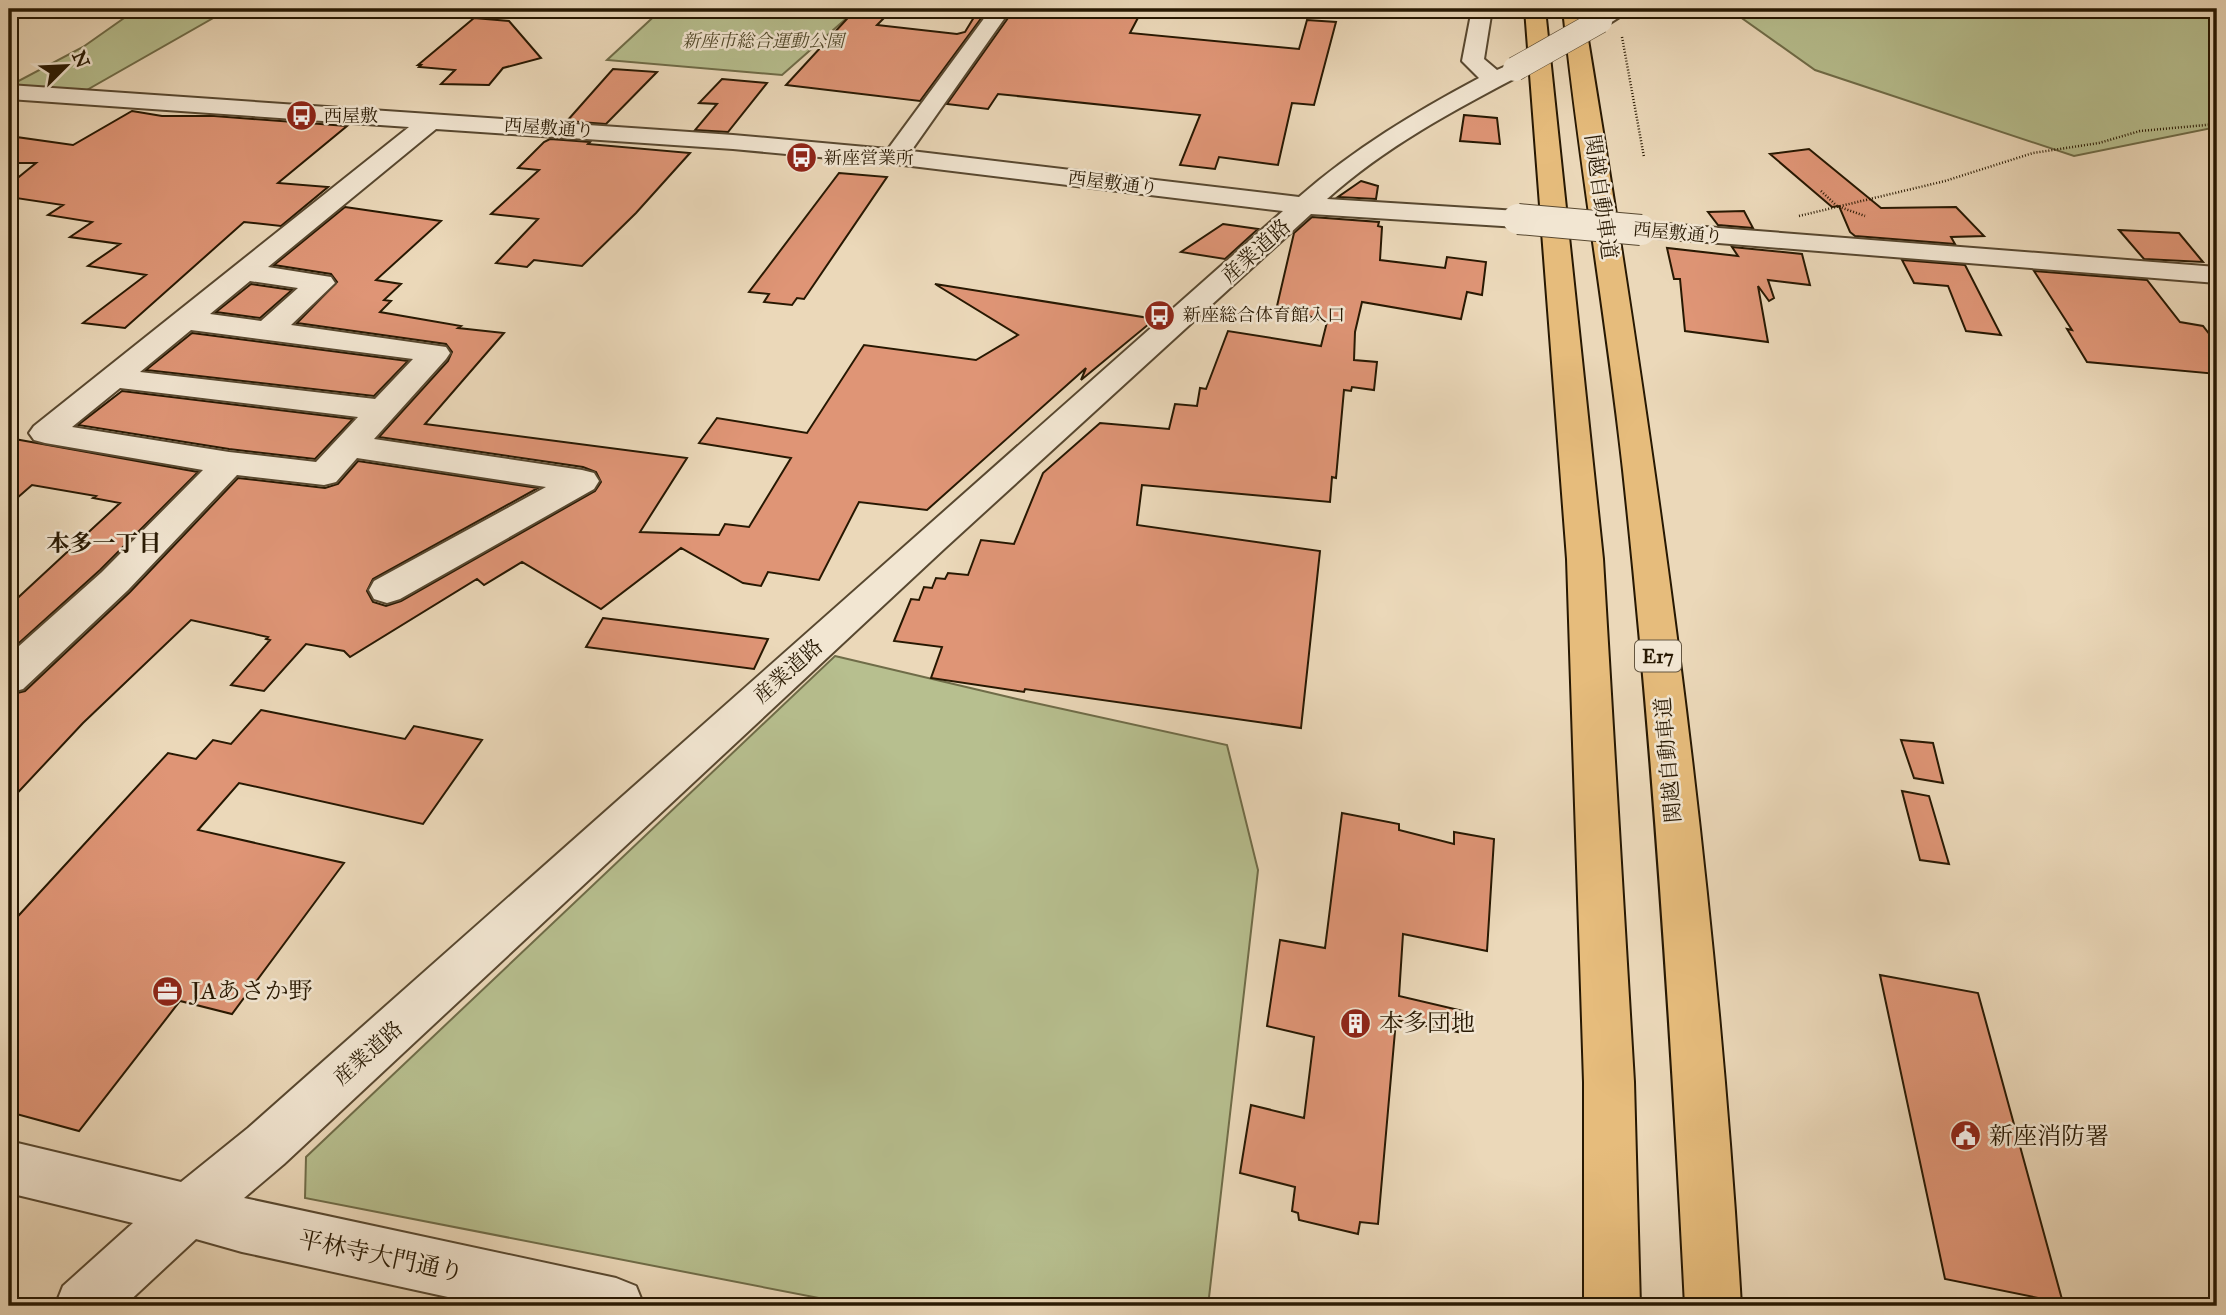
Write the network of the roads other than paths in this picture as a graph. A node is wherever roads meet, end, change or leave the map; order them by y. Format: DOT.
graph roads {
  1 [pos="1001,9"];
  2 [pos="1482,9"];
  3 [pos="1535,9"];
  4 [pos="1600,14"];
  5 [pos="1505,74"];
  6 [pos="9,92"];
  7 [pos="430,121"];
  8 [pos="895,157"];
  9 [pos="1307,206"];
  10 [pos="245,272"];
  11 [pos="2217,275"];
  12 [pos="186,320"];
  13 [pos="267,331"];
  14 [pos="113,378"];
  15 [pos="382,410"];
  16 [pos="349,446"];
  17 [pos="229,463"];
  18 [pos="387,590"];
  19 [pos="9,678"];
  20 [pos="9,1167"];
  21 [pos="188,1210"];
  22 [pos="83,1306"];
  23 [pos="616,1306"];
  24 [pos="1612,1306"];
  25 [pos="1713,1306"];
  1 -- 8 [label="street"];
  2 -- 5 [label="street"];
  3 -- 24 [label="highway"];
  4 -- 5 [label="street, 産業道路, bridge"];
  4 -- 25 [label="highway, 関越自動車道 / E17"];
  5 -- 9 [label="street, 産業道路"];
  6 -- 7 [label="street, 西屋敷通り"];
  7 -- 8 [label="street, 西屋敷通り"];
  7 -- 10 [label="street"];
  8 -- 9 [label="street, 西屋敷通り"];
  9 -- 11 [label="street, 西屋敷通り, bridge"];
  9 -- 21 [label="street, 産業道路"];
  10 -- 12 [label="street"];
  10 -- 13 [label="street"];
  12 -- 13 [label="street"];
  12 -- 14 [label="street"];
  13 -- 15 [label="street"];
  14 -- 15 [label="street"];
  14 -- 17 [label="street"];
  15 -- 16 [label="street"];
  16 -- 17 [label="street"];
  16 -- 18 [label="street"];
  17 -- 19 [label="street"];
  20 -- 21 [label="street, 平林寺大門通り"];
  21 -- 22 [label="street, 産業道路"];
  21 -- 23 [label="street, 平林寺大門通り"];
}
